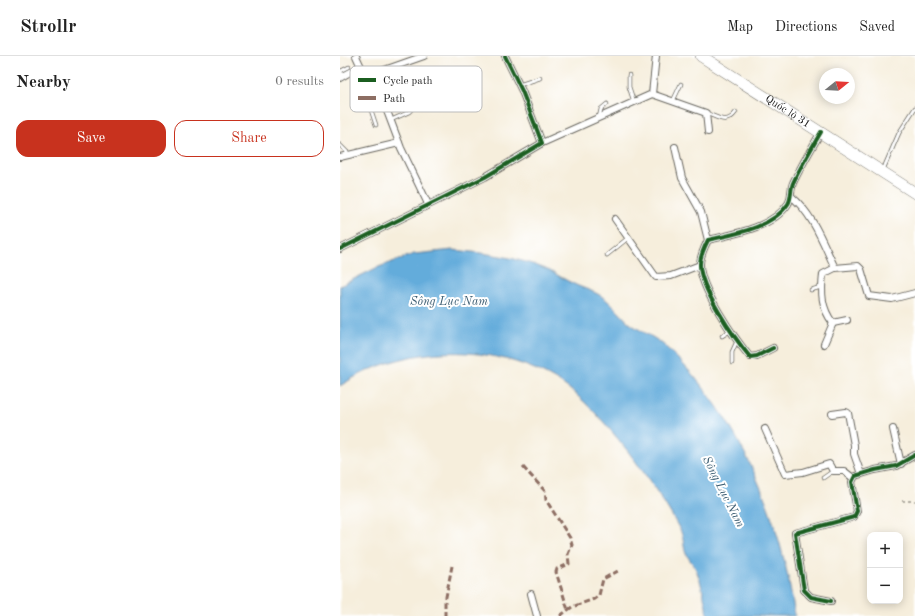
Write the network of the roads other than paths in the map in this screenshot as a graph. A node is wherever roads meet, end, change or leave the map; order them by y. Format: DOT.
graph roads {
  1 [pos="356,56"];
  2 [pos="424,56"];
  3 [pos="505,56"];
  4 [pos="656,56"];
  5 [pos="708,59"];
  6 [pos="361,66"];
  7 [pos="396,66"];
  8 [pos="349,67"];
  9 [pos="350,72"];
  10 [pos="629,75"];
  11 [pos="341,77"];
  12 [pos="540,78"];
  13 [pos="681,84"];
  14 [pos="519,85"];
  15 [pos="652,94"];
  16 [pos="673,101"];
  17 [pos="634,102"];
  18 [pos="607,104"];
  19 [pos="915,108"];
  20 [pos="372,112"];
  21 [pos="388,112"];
  22 [pos="409,112"];
  23 [pos="736,112"];
  24 [pos="706,113"];
  25 [pos="599,118"];
  26 [pos="391,120"];
  27 [pos="376,126"];
  28 [pos="708,132"];
  29 [pos="821,132"];
  30 [pos="399,143"];
  31 [pos="542,143"];
  32 [pos="340,146"];
  33 [pos="675,147"];
  34 [pos="351,155"];
  35 [pos="340,157"];
  36 [pos="882,172"];
  37 [pos="915,193"];
  38 [pos="790,196"];
  39 [pos="428,204"];
  40 [pos="615,219"];
  41 [pos="628,238"];
  42 [pos="708,240"];
  43 [pos="340,249"];
  44 [pos="607,255"];
  45 [pos="700,265"];
  46 [pos="835,268"];
  47 [pos="821,287"];
  48 [pos="811,290"];
  49 [pos="915,293"];
  50 [pos="847,320"];
  51 [pos="833,323"];
  52 [pos="730,331"];
  53 [pos="722,336"];
  54 [pos="737,341"];
  55 [pos="824,344"];
  56 [pos="773,348"];
  57 [pos="732,363"];
  58 [pos="832,414"];
  59 [pos="765,429"];
  60 [pos="893,429"];
  61 [pos="915,455"];
  62 [pos="901,464"];
  63 [pos="833,471"];
  64 [pos="861,474"];
  65 [pos="823,478"];
  66 [pos="853,478"];
  67 [pos="531,594"];
  68 [pos="831,601"];
  69 [pos="537,616"];
  1 -- 6 [label="street"];
  2 -- 7 [label="street"];
  3 -- 14 [label="street"];
  4 -- 15 [label="street"];
  5 -- 29 [label="highway, Quốc lộ 31"];
  8 -- 11 [label="lane"];
  9 -- 11 [label="street"];
  10 -- 17 [label="lane"];
  12 -- 14 [label="lane"];
  13 -- 16 [label="lane"];
  14 -- 31 [label="street"];
  15 -- 16 [label="street"];
  15 -- 17 [label="street"];
  16 -- 24 [label="street"];
  17 -- 25 [label="street"];
  18 -- 25 [label="lane"];
  19 -- 36 [label="lane"];
  20 -- 27 [label="lane"];
  21 -- 26 [label="street"];
  22 -- 26 [label="lane"];
  23 -- 24 [label="lane"];
  24 -- 28 [label="street"];
  25 -- 31 [label="street"];
  26 -- 30 [label="street"];
  29 -- 36 [label="highway, Quốc lộ 31"];
  29 -- 38 [label="street"];
  30 -- 34 [label="street"];
  30 -- 39 [label="street"];
  31 -- 39 [label="street"];
  32 -- 34 [label="lane"];
  33 -- 42 [label="street"];
  34 -- 35 [label="street"];
  36 -- 37 [label="highway, Quốc lộ 31"];
  38 -- 42 [label="street"];
  38 -- 46 [label="street"];
  39 -- 43 [label="street"];
  40 -- 41 [label="street"];
  41 -- 44 [label="lane"];
  41 -- 45 [label="street"];
  42 -- 45 [label="street"];
  45 -- 52 [label="street"];
  46 -- 47 [label="street"];
  46 -- 49 [label="street"];
  47 -- 48 [label="lane"];
  47 -- 51 [label="street"];
  50 -- 51 [label="street"];
  51 -- 55 [label="street"];
  52 -- 53 [label="lane"];
  52 -- 54 [label="street"];
  54 -- 56 [label="street"];
  54 -- 57 [label="lane"];
  58 -- 64 [label="street"];
  59 -- 63 [label="street"];
  60 -- 62 [label="street"];
  61 -- 62 [label="street"];
  62 -- 64 [label="street"];
  63 -- 65 [label="lane"];
  63 -- 66 [label="street"];
  64 -- 66 [label="street"];
  66 -- 68 [label="street"];
  67 -- 69 [label="street"];
}
